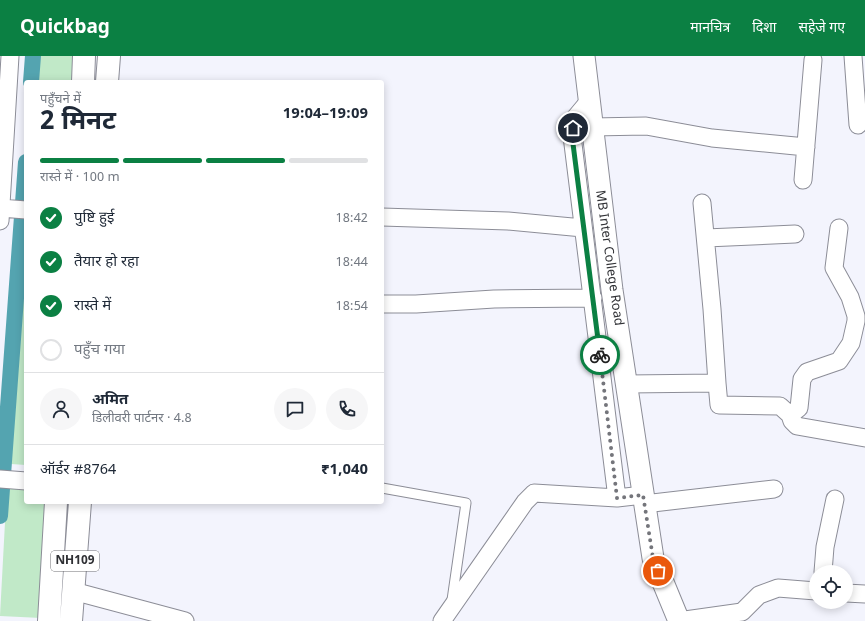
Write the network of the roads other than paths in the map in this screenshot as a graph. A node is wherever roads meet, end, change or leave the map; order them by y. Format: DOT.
graph roads {
  1 [pos="10,56"];
  2 [pos="84,56"];
  3 [pos="109,56"];
  4 [pos="584,56"];
  5 [pos="853,56"];
  6 [pos="813,60"];
  7 [pos="83,80"];
  8 [pos="107,80"];
  9 [pos="589,102"];
  10 [pos="858,124"];
  11 [pos="592,127"];
  12 [pos="806,147"];
  13 [pos="803,180"];
  14 [pos="702,203"];
  15 [pos="9,211"];
  16 [pos="384,217"];
  17 [pos="584,228"];
  18 [pos="839,228"];
  19 [pos="795,234"];
  20 [pos="706,238"];
  21 [pos="593,298"];
  22 [pos="384,304"];
  23 [pos="861,318"];
  24 [pos="717,382"];
  25 [pos="627,384"];
  26 [pos="790,415"];
  27 [pos="865,438"];
  28 [pos="4,479"];
  29 [pos="24,481"];
  30 [pos="384,488"];
  31 [pos="774,489"];
  32 [pos="617,498"];
  33 [pos="644,499"];
  34 [pos="835,499"];
  35 [pos="56,504"];
  36 [pos="80,504"];
  37 [pos="824,565"];
  38 [pos="52,587"];
  39 [pos="809,590"];
  40 [pos="73,591"];
  41 [pos="853,593"];
  42 [pos="865,594"];
  43 [pos="446,615"];
  44 [pos="49,621"];
  45 [pos="71,621"];
  46 [pos="185,621"];
  47 [pos="678,621"];
  1 -- 15 [label="street"];
  2 -- 7 [label="highway"];
  3 -- 8 [label="highway"];
  4 -- 9 [label="street, MB Inter College Road"];
  5 -- 10 [label="street"];
  6 -- 12 [label="street"];
  9 -- 11 [label="street, MB Inter College Road"];
  9 -- 17 [label="street"];
  11 -- 12 [label="street"];
  11 -- 25 [label="street, MB Inter College Road"];
  12 -- 13 [label="street"];
  14 -- 20 [label="street"];
  16 -- 17 [label="street"];
  17 -- 21 [label="street"];
  18 -- 23 [label="street"];
  19 -- 20 [label="street"];
  20 -- 24 [label="street"];
  21 -- 22 [label="street"];
  21 -- 32 [label="street"];
  23 -- 26 [label="street"];
  24 -- 25 [label="street"];
  24 -- 26 [label="street"];
  25 -- 33 [label="street, MB Inter College Road"];
  26 -- 27 [label="street"];
  28 -- 29 [label="street"];
  30 -- 43 [label="lane"];
  31 -- 33 [label="street"];
  32 -- 33 [label="street"];
  32 -- 43 [label="street"];
  33 -- 47 [label="street, MB Inter College Road"];
  34 -- 37 [label="street"];
  35 -- 38 [label="highway, NH109"];
  36 -- 40 [label="highway, NH109"];
  38 -- 40 [label="highway"];
  38 -- 44 [label="highway, NH109"];
  39 -- 47 [label="street"];
  40 -- 45 [label="highway, NH109"];
  40 -- 46 [label="street"];
  41 -- 42 [label="street"];
}
